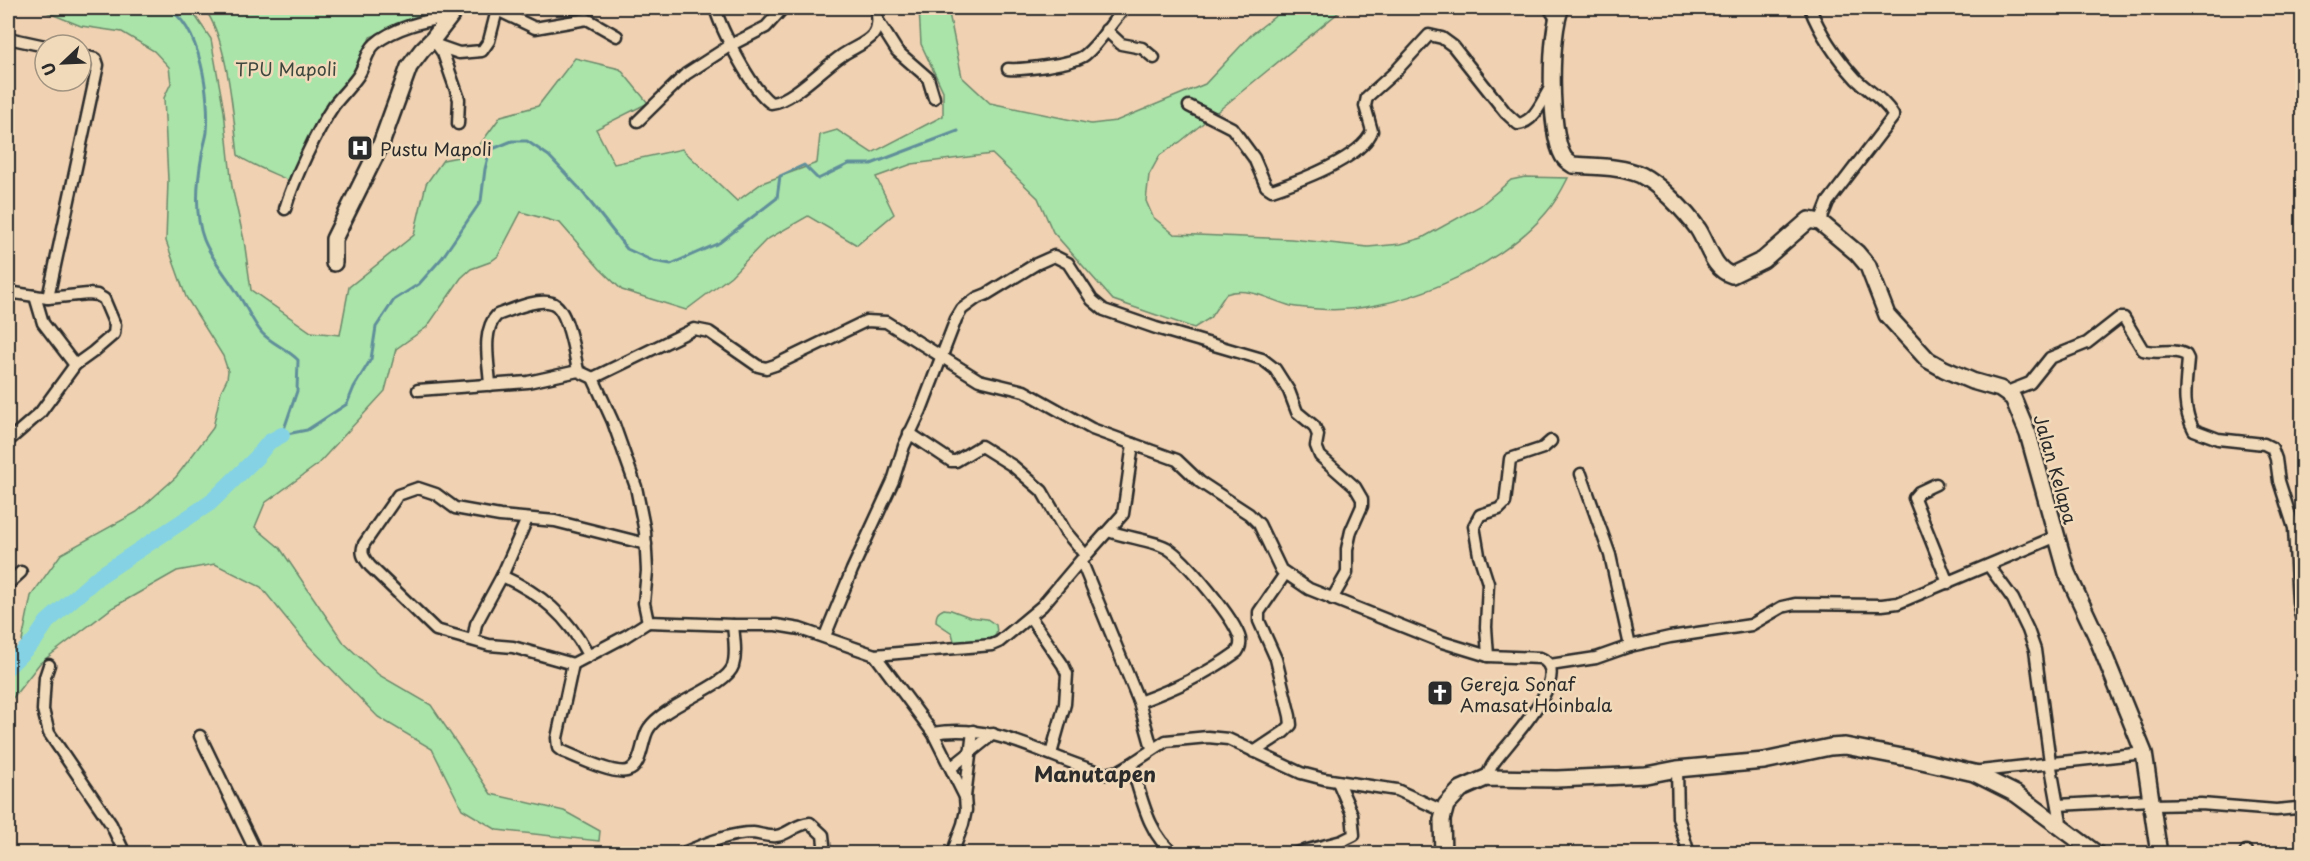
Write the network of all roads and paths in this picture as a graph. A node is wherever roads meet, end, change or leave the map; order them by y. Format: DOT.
graph roads {
  1 [pos="714,8"];
  2 [pos="783,8"];
  3 [pos="876,8"];
  4 [pos="1108,8"];
  5 [pos="1810,8"];
  6 [pos="495,9"];
  7 [pos="1121,11"];
  8 [pos="453,12"];
  9 [pos="1556,12"];
  10 [pos="878,21"];
  11 [pos="1106,30"];
  12 [pos="617,36"];
  13 [pos="8,38"];
  14 [pos="33,43"];
  15 [pos="436,43"];
  16 [pos="731,45"];
  17 [pos="93,58"];
  18 [pos="1154,58"];
  19 [pos="1008,69"];
  20 [pos="1551,86"];
  21 [pos="93,88"];
  22 [pos="92,93"];
  23 [pos="934,98"];
  24 [pos="1189,106"];
  25 [pos="638,121"];
  26 [pos="458,124"];
  27 [pos="285,209"];
  28 [pos="1820,222"];
  29 [pos="334,262"];
  30 [pos="8,292"];
  31 [pos="35,296"];
  32 [pos="48,298"];
  33 [pos="941,358"];
  34 [pos="75,365"];
  35 [pos="578,371"];
  36 [pos="593,378"];
  37 [pos="490,386"];
  38 [pos="418,390"];
  39 [pos="2007,392"];
  40 [pos="909,433"];
  41 [pos="8,441"];
  42 [pos="1551,441"];
  43 [pos="1133,444"];
  44 [pos="1581,474"];
  45 [pos="1936,484"];
  46 [pos="527,519"];
  47 [pos="1109,531"];
  48 [pos="2055,537"];
  49 [pos="646,544"];
  50 [pos="1084,558"];
  51 [pos="1989,566"];
  52 [pos="21,572"];
  53 [pos="1285,574"];
  54 [pos="502,576"];
  55 [pos="1948,583"];
  56 [pos="8,584"];
  57 [pos="1332,600"];
  58 [pos="1030,617"];
  59 [pos="2302,621"];
  60 [pos="648,622"];
  61 [pos="733,625"];
  62 [pos="825,636"];
  63 [pos="473,640"];
  64 [pos="1630,646"];
  65 [pos="588,655"];
  66 [pos="875,655"];
  67 [pos="1488,656"];
  68 [pos="573,664"];
  69 [pos="49,665"];
  70 [pos="1550,665"];
  71 [pos="1139,702"];
  72 [pos="973,731"];
  73 [pos="933,733"];
  74 [pos="993,734"];
  75 [pos="200,736"];
  76 [pos="1152,748"];
  77 [pos="971,752"];
  78 [pos="1254,752"];
  79 [pos="2145,753"];
  80 [pos="1052,754"];
  81 [pos="2050,762"];
  82 [pos="1131,764"];
  83 [pos="952,767"];
  84 [pos="1677,769"];
  85 [pos="1971,772"];
  86 [pos="1486,778"];
  87 [pos="1338,782"];
  88 [pos="965,797"];
  89 [pos="2151,802"];
  90 [pos="2058,805"];
  91 [pos="2297,808"];
  92 [pos="1443,811"];
  93 [pos="2062,828"];
  94 [pos="125,854"];
  95 [pos="257,854"];
  96 [pos="681,854"];
  97 [pos="825,854"];
  98 [pos="952,854"];
  99 [pos="1175,854"];
  100 [pos="1292,854"];
  101 [pos="1443,854"];
  102 [pos="1689,854"];
  103 [pos="2097,854"];
  104 [pos="2158,854"];
  1 -- 16 [label="street"];
  2 -- 16 [label="street"];
  3 -- 10 [label="street"];
  4 -- 7 [label="street"];
  5 -- 28 [label="street"];
  6 -- 12 [label="street"];
  6 -- 15 [label="street"];
  7 -- 11 [label="street"];
  8 -- 15 [label="street"];
  8 -- 27 [label="street"];
  9 -- 20 [label="street"];
  10 -- 16 [label="street"];
  10 -- 23 [label="street"];
  11 -- 18 [label="street"];
  11 -- 19 [label="street"];
  13 -- 14 [label="street"];
  15 -- 26 [label="street"];
  15 -- 29 [label="street"];
  16 -- 25 [label="street"];
  17 -- 21 [label="street"];
  20 -- 24 [label="street"];
  20 -- 28 [label="street"];
  22 -- 32 [label="street"];
  28 -- 39 [label="street"];
  30 -- 31 [label="street"];
  31 -- 32 [label="street"];
  31 -- 34 [label="street"];
  32 -- 34 [label="street"];
  33 -- 36 [label="street"];
  33 -- 40 [label="street"];
  33 -- 43 [label="street"];
  33 -- 57 [label="street"];
  34 -- 41 [label="street"];
  35 -- 36 [label="street"];
  35 -- 37 [label="street"];
  35 -- 37 [label="street"];
  36 -- 49 [label="street"];
  37 -- 38 [label="street"];
  39 -- 48 [label="street, Jalan Kelapa"];
  39 -- 59 [label="street"];
  40 -- 50 [label="street"];
  40 -- 62 [label="street"];
  42 -- 67 [label="street"];
  43 -- 47 [label="street"];
  43 -- 53 [label="street"];
  44 -- 64 [label="street"];
  45 -- 55 [label="street"];
  46 -- 49 [label="street"];
  46 -- 54 [label="street"];
  46 -- 63 [label="street"];
  47 -- 50 [label="street"];
  47 -- 71 [label="street"];
  48 -- 51 [label="street"];
  48 -- 79 [label="street, Jalan Kelapa"];
  49 -- 60 [label="street"];
  50 -- 58 [label="street"];
  50 -- 71 [label="street"];
  51 -- 55 [label="street"];
  51 -- 81 [label="street"];
  52 -- 56 [label="street"];
  53 -- 57 [label="street"];
  53 -- 78 [label="street"];
  54 -- 63 [label="street"];
  54 -- 65 [label="street"];
  55 -- 64 [label="street"];
  57 -- 67 [label="street"];
  58 -- 66 [label="street"];
  58 -- 80 [label="street"];
  60 -- 61 [label="street"];
  60 -- 65 [label="street"];
  61 -- 62 [label="street"];
  61 -- 68 [label="street"];
  62 -- 66 [label="street"];
  63 -- 68 [label="street"];
  64 -- 70 [label="street"];
  65 -- 68 [label="street"];
  66 -- 73 [label="street"];
  67 -- 70 [label="street"];
  69 -- 94 [label="street"];
  70 -- 86 [label="street"];
  71 -- 76 [label="street"];
  72 -- 73 [label="street"];
  72 -- 74 [label="street"];
  72 -- 77 [label="street"];
  73 -- 83 [label="street"];
  74 -- 77 [label="street"];
  74 -- 80 [label="street"];
  75 -- 95 [label="street"];
  76 -- 78 [label="street"];
  76 -- 82 [label="street"];
  77 -- 83 [label="street"];
  77 -- 88 [label="street"];
  78 -- 87 [label="street"];
  79 -- 81 [label="street"];
  79 -- 89 [label="street, Jalan Kelapa"];
  80 -- 82 [label="street"];
  81 -- 85 [label="street"];
  81 -- 90 [label="street"];
  82 -- 99 [label="street"];
  83 -- 88 [label="street"];
  84 -- 85 [label="street"];
  84 -- 86 [label="street"];
  84 -- 102 [label="street"];
  85 -- 93 [label="street"];
  86 -- 92 [label="street"];
  87 -- 92 [label="street"];
  87 -- 100 [label="street"];
  88 -- 98 [label="street"];
  89 -- 90 [label="street"];
  89 -- 91 [label="street"];
  89 -- 104 [label="street, Jalan Kelapa"];
  90 -- 93 [label="street"];
  92 -- 101 [label="street"];
  93 -- 103 [label="street"];
  96 -- 97 [label="street"];
}
